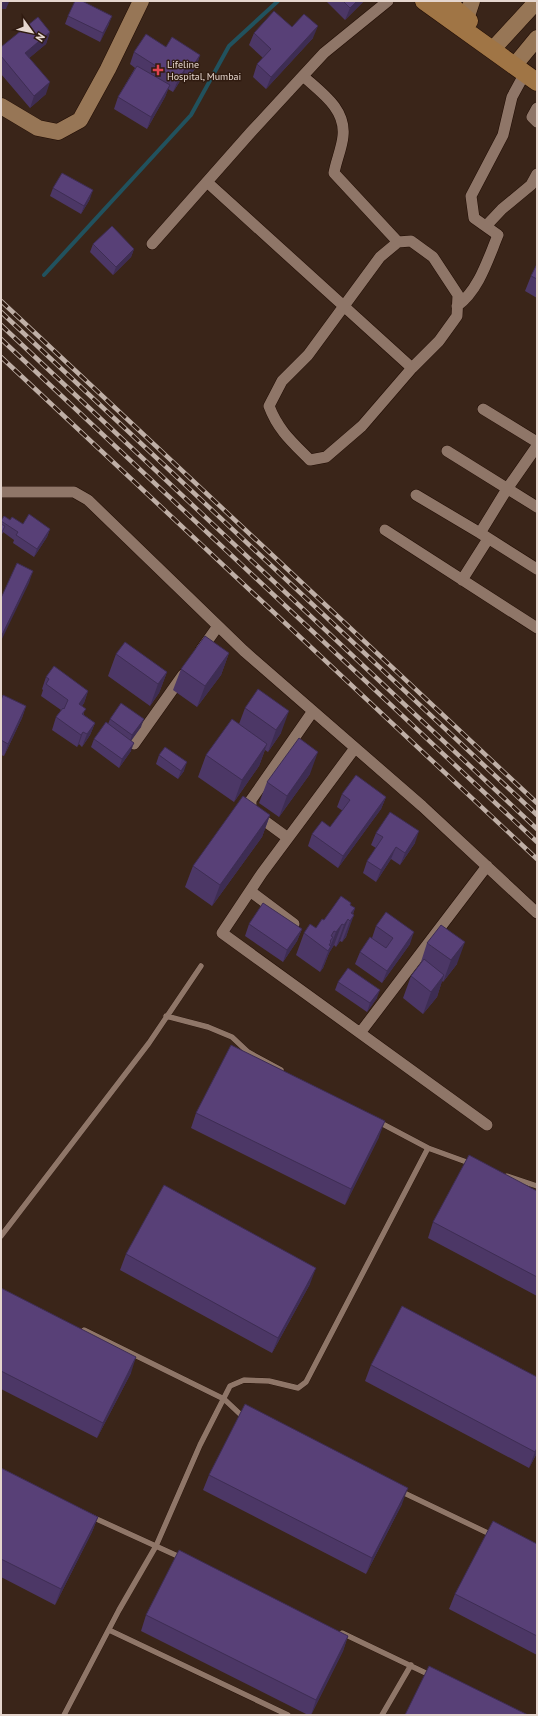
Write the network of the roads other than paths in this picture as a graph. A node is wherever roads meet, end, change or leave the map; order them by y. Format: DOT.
graph roads {
  1 [pos="141,1"];
  2 [pos="388,1"];
  3 [pos="424,1"];
  4 [pos="446,1"];
  5 [pos="472,1"];
  6 [pos="537,2"];
  7 [pos="466,18"];
  8 [pos="537,38"];
  9 [pos="495,46"];
  10 [pos="527,69"];
  11 [pos="303,76"];
  12 [pos="1,106"];
  13 [pos="537,108"];
  14 [pos="537,122"];
  15 [pos="537,174"];
  16 [pos="207,182"];
  17 [pos="486,226"];
  18 [pos="398,242"];
  19 [pos="152,244"];
  20 [pos="343,306"];
  21 [pos="457,306"];
  22 [pos="412,368"];
  23 [pos="483,409"];
  24 [pos="537,442"];
  25 [pos="537,446"];
  26 [pos="447,451"];
  27 [pos="507,489"];
  28 [pos="1,492"];
  29 [pos="416,494"];
  30 [pos="537,507"];
  31 [pos="385,530"];
  32 [pos="484,536"];
  33 [pos="537,569"];
  34 [pos="462,580"];
  35 [pos="218,626"];
  36 [pos="537,628"];
  37 [pos="314,712"];
  38 [pos="134,744"];
  39 [pos="355,748"];
  40 [pos="288,838"];
  41 [pos="487,866"];
  42 [pos="250,891"];
  43 [pos="537,913"];
  44 [pos="294,924"];
  45 [pos="201,966"];
  46 [pos="166,1016"];
  47 [pos="360,1033"];
  48 [pos="290,1074"];
  49 [pos="372,1118"];
  50 [pos="486,1125"];
  51 [pos="428,1148"];
  52 [pos="480,1167"];
  53 [pos="502,1175"];
  54 [pos="537,1186"];
  55 [pos="1,1236"];
  56 [pos="78,1327"];
  57 [pos="224,1399"];
  58 [pos="255,1420"];
  59 [pos="397,1489"];
  60 [pos="85,1514"];
  61 [pos="503,1541"];
  62 [pos="156,1546"];
  63 [pos="191,1563"];
  64 [pos="333,1629"];
  65 [pos="109,1630"];
  66 [pos="411,1665"];
  67 [pos="439,1679"];
  68 [pos="64,1715"];
  69 [pos="288,1715"];
  70 [pos="382,1715"];
  1 -- 12 [label="main road"];
  2 -- 11 [label="street"];
  3 -- 9 [label="main road"];
  4 -- 7 [label="main road"];
  5 -- 7 [label="main road"];
  6 -- 9 [label="main road"];
  7 -- 9 [label="main road"];
  8 -- 10 [label="main road"];
  9 -- 10 [label="main road"];
  10 -- 17 [label="street"];
  11 -- 16 [label="street"];
  11 -- 18 [label="street"];
  13 -- 14 [label="street"];
  15 -- 17 [label="street"];
  16 -- 19 [label="street"];
  16 -- 20 [label="street"];
  17 -- 21 [label="street"];
  18 -- 20 [label="street"];
  18 -- 21 [label="street"];
  20 -- 22 [label="street"];
  20 -- 22 [label="street"];
  21 -- 22 [label="street"];
  23 -- 24 [label="street"];
  25 -- 27 [label="street"];
  26 -- 27 [label="street"];
  27 -- 30 [label="street"];
  27 -- 32 [label="street"];
  28 -- 35 [label="street"];
  29 -- 32 [label="street"];
  31 -- 34 [label="street"];
  32 -- 33 [label="street"];
  32 -- 34 [label="street"];
  34 -- 36 [label="street"];
  35 -- 37 [label="street"];
  35 -- 38 [label="street"];
  37 -- 39 [label="street"];
  37 -- 40 [label="street"];
  39 -- 40 [label="street"];
  39 -- 41 [label="street"];
  40 -- 42 [label="street"];
  41 -- 43 [label="street"];
  41 -- 47 [label="street"];
  42 -- 44 [label="street"];
  42 -- 47 [label="street"];
  45 -- 46 [label="lane"];
  46 -- 48 [label="lane"];
  46 -- 55 [label="lane"];
  47 -- 50 [label="street"];
  49 -- 51 [label="lane"];
  51 -- 52 [label="lane"];
  51 -- 57 [label="lane"];
  53 -- 54 [label="lane"];
  56 -- 57 [label="lane"];
  57 -- 58 [label="lane"];
  57 -- 62 [label="lane"];
  59 -- 61 [label="lane"];
  60 -- 62 [label="lane"];
  62 -- 63 [label="lane"];
  62 -- 65 [label="lane"];
  64 -- 66 [label="lane"];
  65 -- 68 [label="lane"];
  65 -- 69 [label="lane"];
  66 -- 67 [label="lane"];
  66 -- 70 [label="lane"];
}
